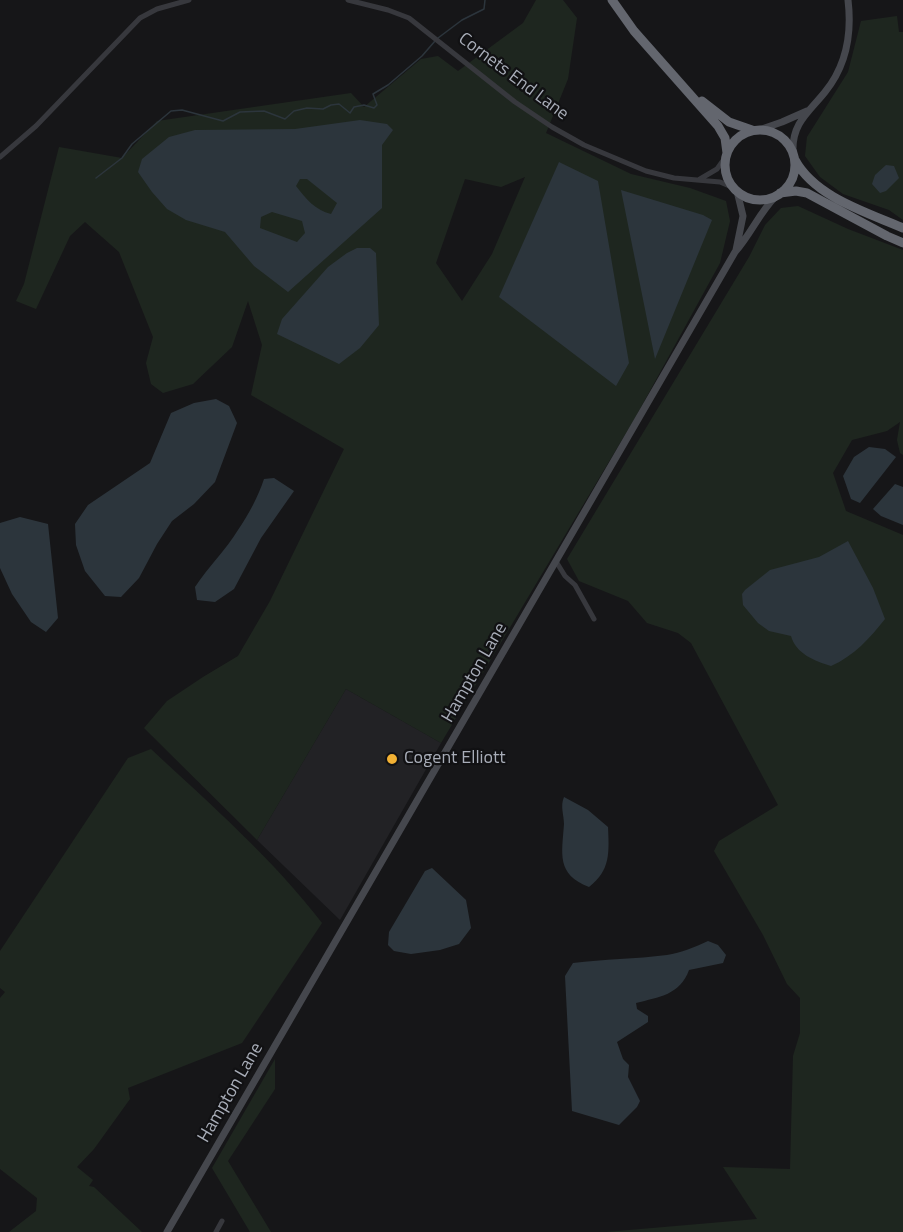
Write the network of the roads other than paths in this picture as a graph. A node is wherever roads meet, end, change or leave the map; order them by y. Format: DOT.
graph roads {
  1 [pos="189,0"];
  2 [pos="348,0"];
  3 [pos="612,0"];
  4 [pos="848,0"];
  5 [pos="680,83"];
  6 [pos="807,111"];
  7 [pos="757,130"];
  8 [pos="727,154"];
  9 [pos="794,156"];
  10 [pos="0,157"];
  11 [pos="698,179"];
  12 [pos="736,190"];
  13 [pos="778,195"];
  14 [pos="903,228"];
  15 [pos="903,243"];
  16 [pos="735,252"];
  17 [pos="557,563"];
  18 [pos="594,619"];
  19 [pos="222,1221"];
  20 [pos="214,1231"];
  21 [pos="167,1232"];
  1 -- 10 [label="street"];
  2 -- 11 [label="street, Cornets End Lane"];
  3 -- 5 [label="highway"];
  4 -- 6 [label="main road"];
  5 -- 7 [label="highway"];
  5 -- 8 [label="highway"];
  6 -- 7 [label="main road"];
  6 -- 9 [label="main road"];
  7 -- 8 [label="highway"];
  7 -- 9 [label="highway"];
  8 -- 11 [label="street"];
  8 -- 12 [label="highway"];
  9 -- 13 [label="highway"];
  9 -- 14 [label="highway"];
  11 -- 12 [label="street, Cornets End Lane"];
  12 -- 13 [label="highway"];
  12 -- 16 [label="main road, Hampton Lane"];
  13 -- 15 [label="highway"];
  13 -- 16 [label="main road, Hampton Lane"];
  16 -- 17 [label="main road, Hampton Lane"];
  17 -- 18 [label="street"];
  17 -- 21 [label="main road, Hampton Lane"];
  19 -- 20 [label="street"];
}
